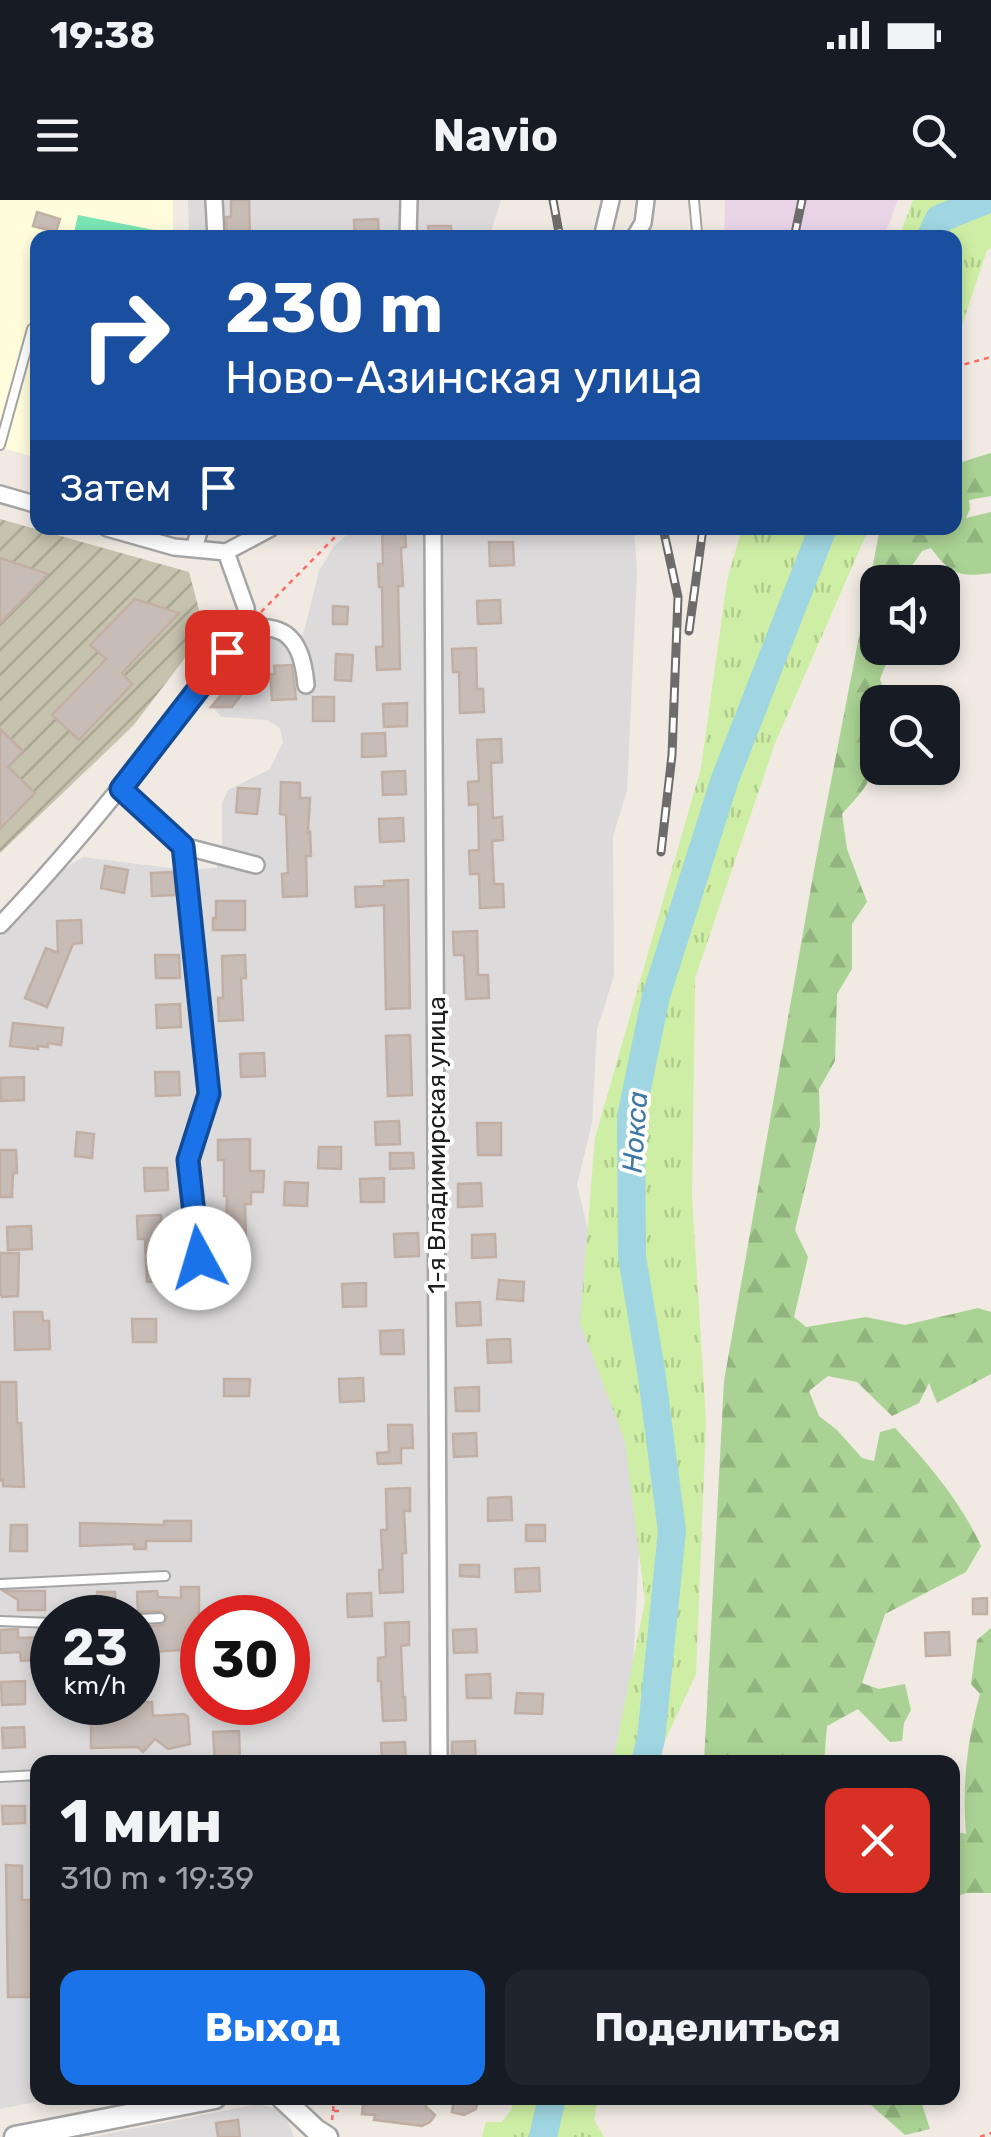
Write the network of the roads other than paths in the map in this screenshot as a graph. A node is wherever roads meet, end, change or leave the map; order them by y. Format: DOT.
graph roads {
  1 [pos="214,200"];
  2 [pos="410,200"];
  3 [pos="611,200"];
  4 [pos="646,200"];
  5 [pos="694,200"];
  6 [pos="216,230"];
  7 [pos="408,230"];
  8 [pos="604,230"];
  9 [pos="638,230"];
  10 [pos="698,230"];
  11 [pos="30,336"];
  12 [pos="0,445"];
  13 [pos="0,494"];
  14 [pos="30,503"];
  15 [pos="130,535"];
  16 [pos="198,535"];
  17 [pos="259,535"];
  18 [pos="433,535"];
  19 [pos="194,549"];
  20 [pos="226,552"];
  21 [pos="248,625"];
  22 [pos="306,685"];
  23 [pos="121,789"];
  24 [pos="183,846"];
  25 [pos="256,865"];
  26 [pos="0,925"];
  27 [pos="199,1258"];
  28 [pos="165,1576"];
  29 [pos="0,1584"];
  30 [pos="0,1622"];
  31 [pos="30,1623"];
  32 [pos="439,1755"];
  33 [pos="30,1775"];
  34 [pos="0,1777"];
  35 [pos="172,2105"];
  36 [pos="287,2105"];
  37 [pos="303,2128"];
  38 [pos="14,2137"];
  39 [pos="327,2137"];
  1 -- 6 [label="street"];
  2 -- 7 [label="street"];
  3 -- 8 [label="street"];
  4 -- 9 [label="street"];
  5 -- 10 [label="lane"];
  11 -- 12 [label="lane"];
  13 -- 14 [label="street"];
  15 -- 19 [label="street"];
  16 -- 19 [label="street"];
  17 -- 20 [label="street"];
  18 -- 32 [label="street, 1-я Владимирская улица"];
  19 -- 20 [label="street"];
  20 -- 21 [label="street"];
  21 -- 22 [label="street"];
  21 -- 23 [label="street"];
  23 -- 24 [label="street"];
  23 -- 26 [label="street"];
  24 -- 25 [label="street"];
  24 -- 27 [label="street"];
  28 -- 29 [label="lane"];
  30 -- 31 [label="lane"];
  33 -- 34 [label="lane"];
  35 -- 38 [label="street"];
  36 -- 37 [label="street"];
  37 -- 39 [label="street"];
}
